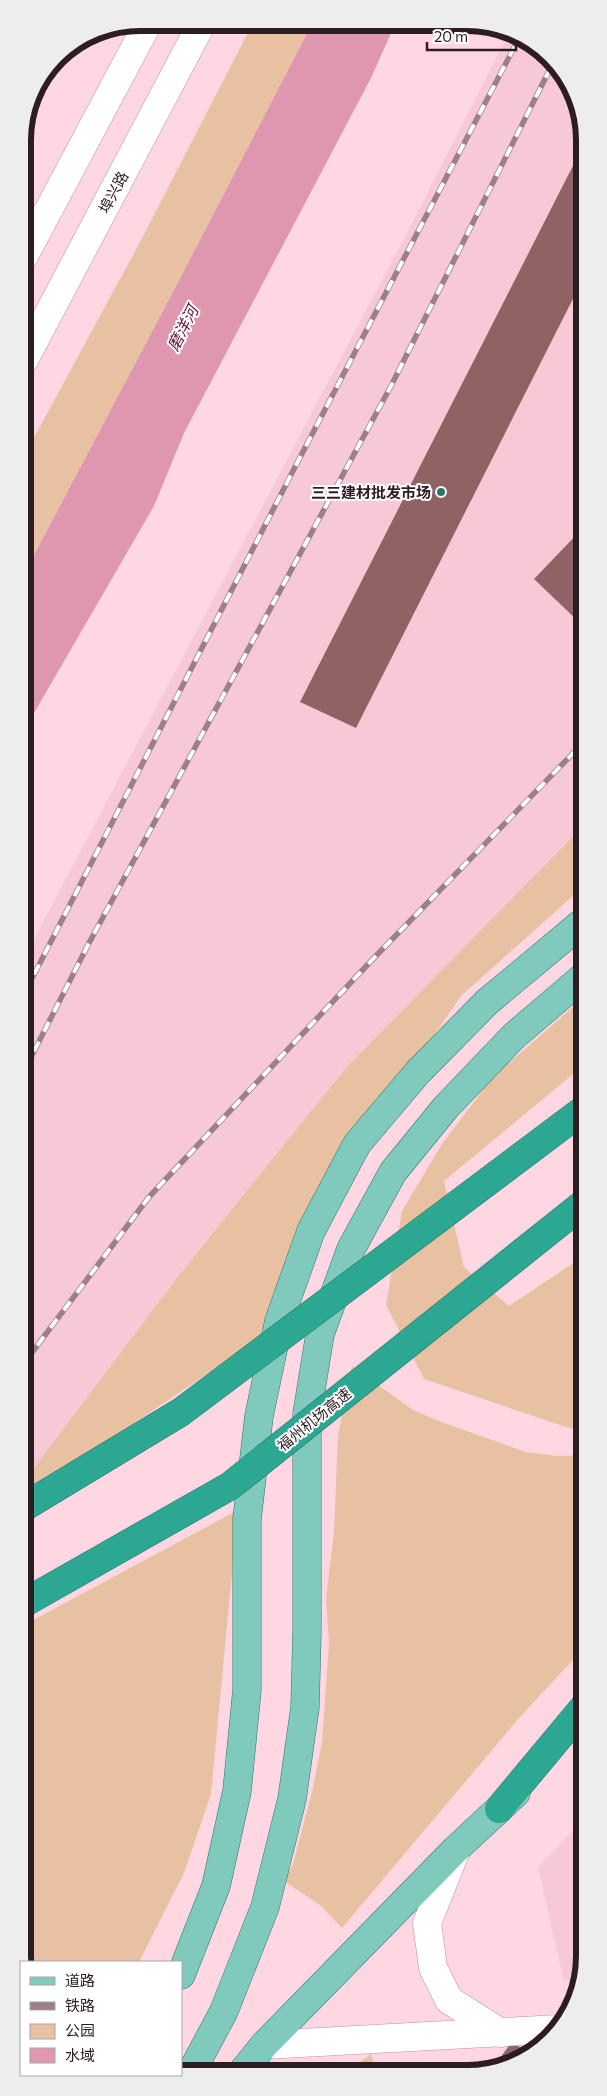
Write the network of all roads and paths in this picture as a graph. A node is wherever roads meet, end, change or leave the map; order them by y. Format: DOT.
graph roads {
  1 [pos="143,31"];
  2 [pos="198,31"];
  3 [pos="31,243"];
  4 [pos="31,347"];
  5 [pos="576,928"];
  6 [pos="576,983"];
  7 [pos="576,1115"];
  8 [pos="576,1210"];
  9 [pos="31,1503"];
  10 [pos="31,1599"];
  11 [pos="576,1716"];
  12 [pos="576,1736"];
  13 [pos="498,1809"];
  14 [pos="457,1848"];
  15 [pos="182,1973"];
  16 [pos="547,2030"];
  17 [pos="501,2033"];
  18 [pos="264,2045"];
  19 [pos="195,2065"];
  20 [pos="247,2065"];
  1 -- 3 [label="street"];
  2 -- 4 [label="street, 埠兴路"];
  5 -- 15 [label="main road"];
  6 -- 19 [label="main road"];
  7 -- 9 [label="highway, bridge"];
  8 -- 10 [label="highway, 福州机场高速, bridge"];
  11 -- 13 [label="highway"];
  12 -- 13 [label="main road"];
  13 -- 14 [label="main road"];
  14 -- 17 [label="street"];
  14 -- 18 [label="main road"];
  16 -- 17 [label="street"];
  17 -- 18 [label="street"];
  18 -- 20 [label="main road"];
}
